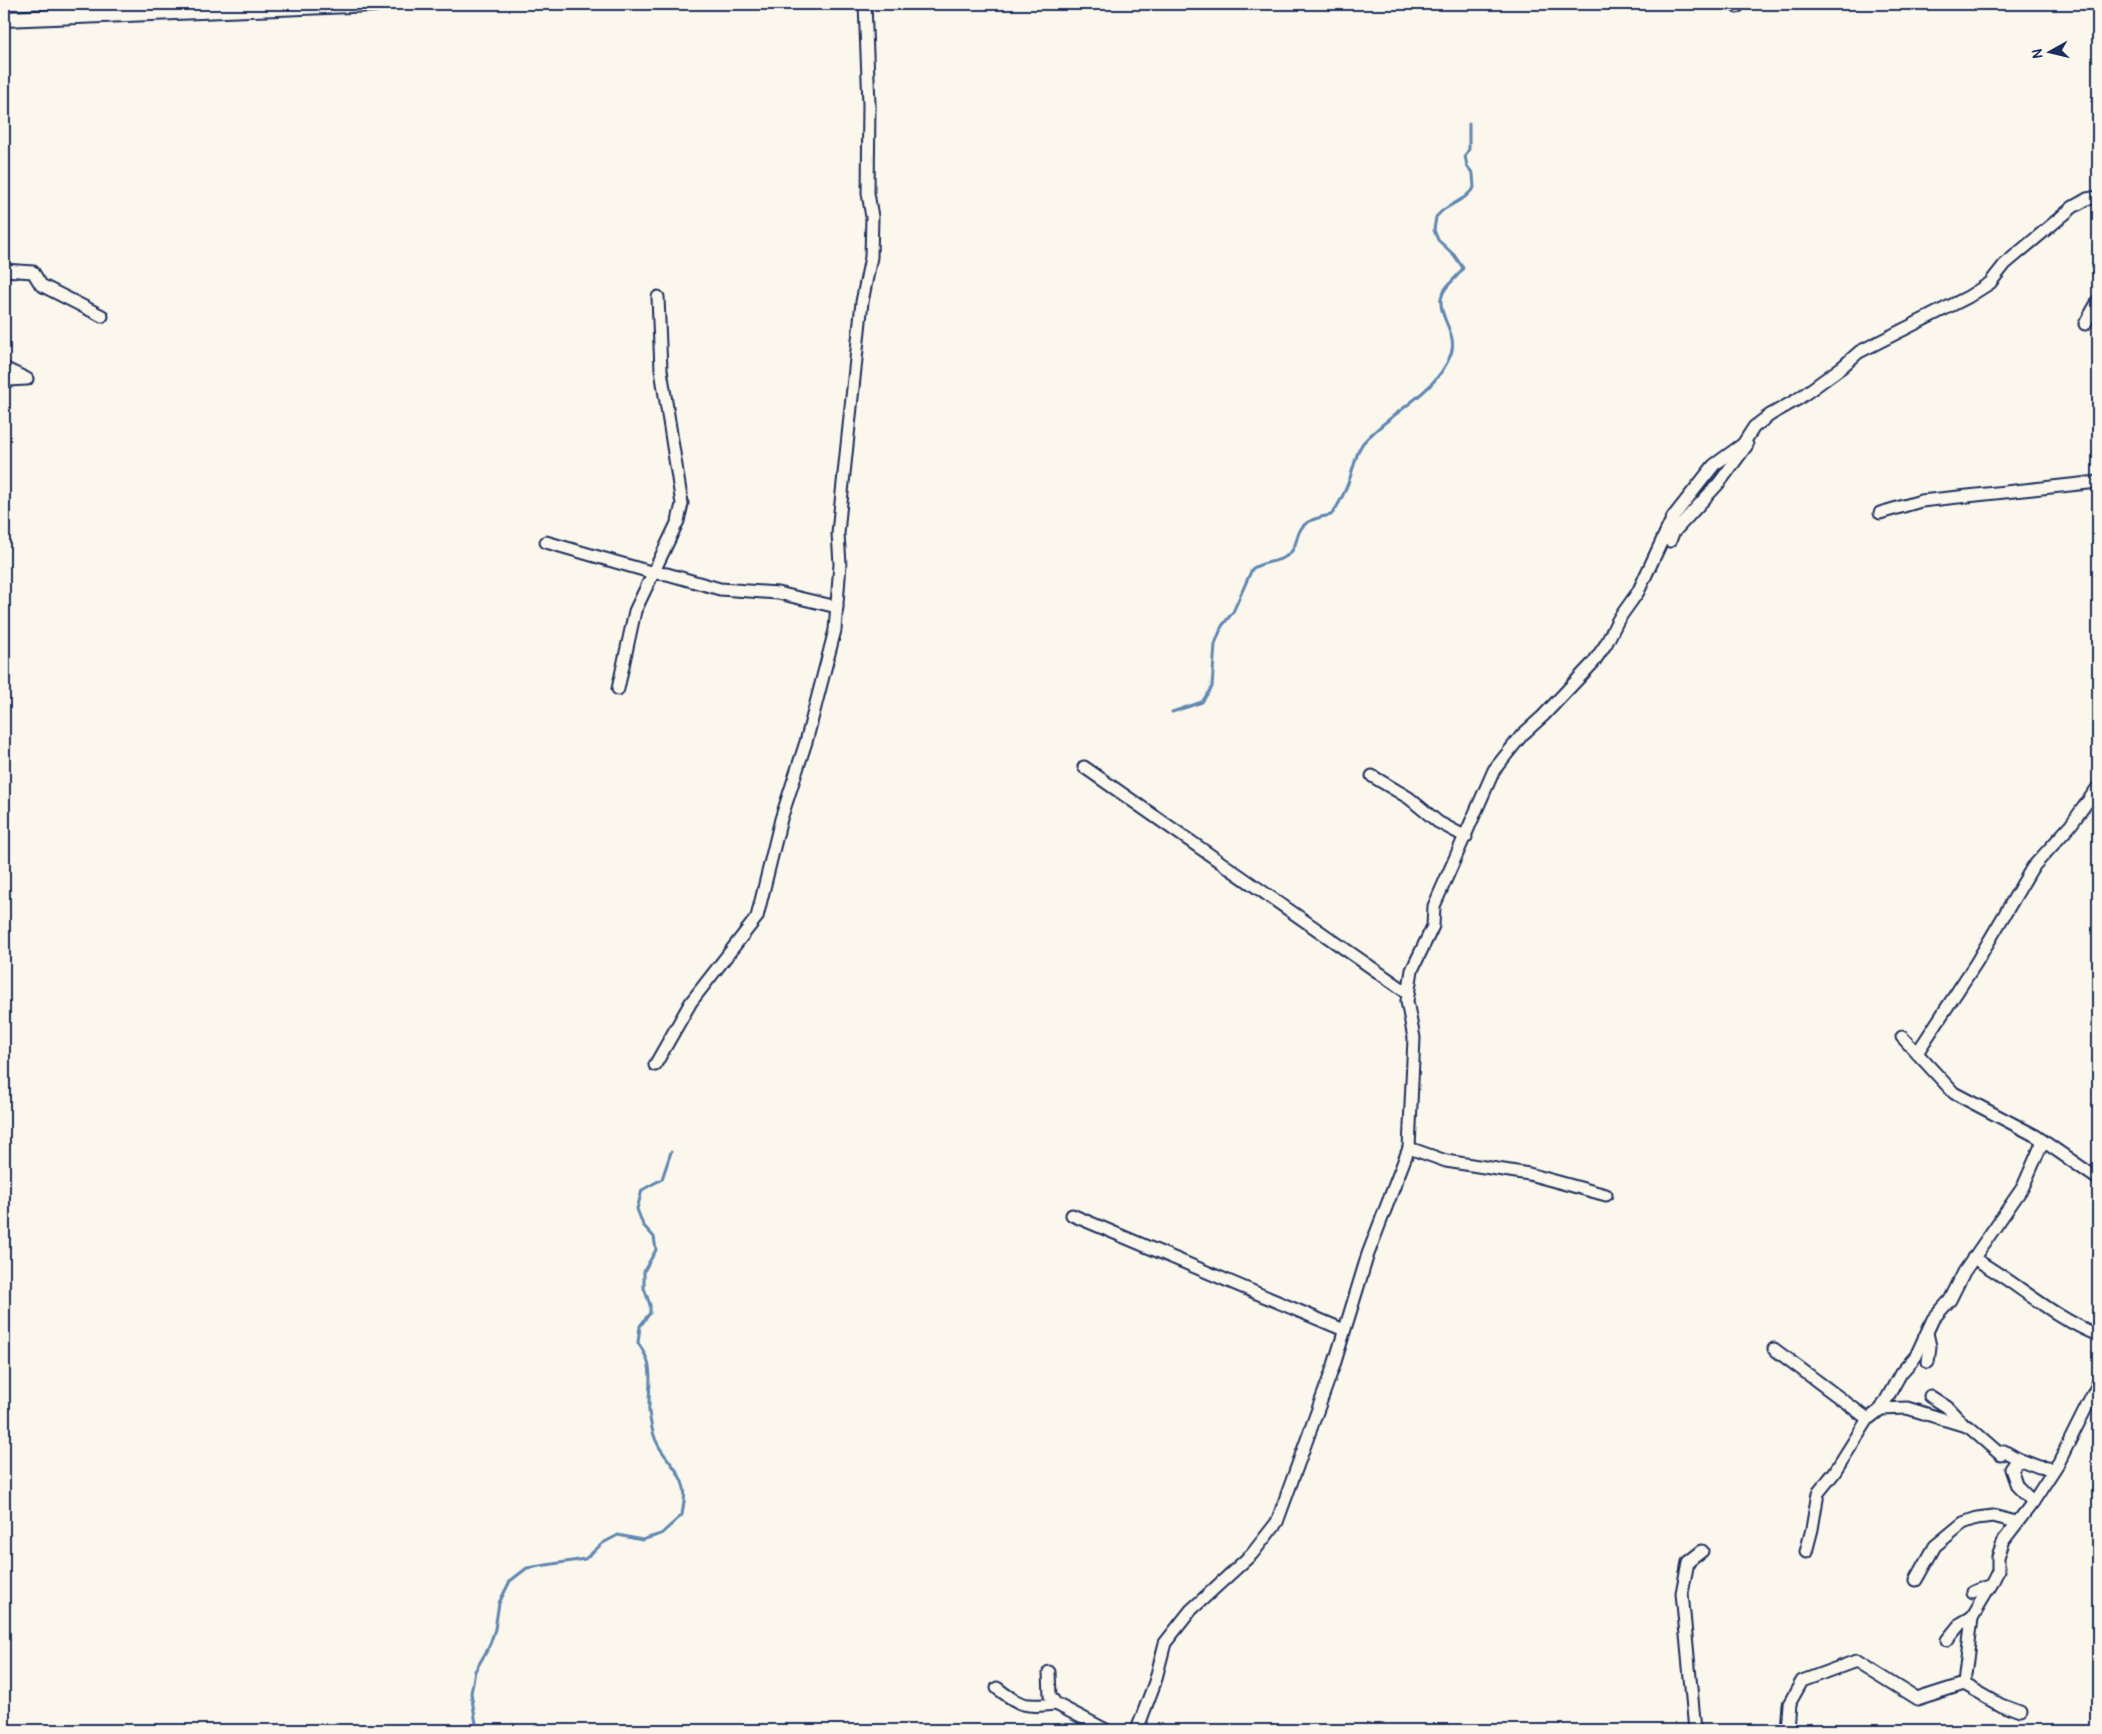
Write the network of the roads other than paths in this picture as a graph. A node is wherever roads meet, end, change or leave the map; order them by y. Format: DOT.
graph roads {
  1 [pos="374,4"];
  2 [pos="865,4"];
  3 [pos="4,19"];
  4 [pos="2098,197"];
  5 [pos="4,270"];
  6 [pos="658,297"];
  7 [pos="2098,301"];
  8 [pos="102,316"];
  9 [pos="2085,324"];
  10 [pos="4,368"];
  11 [pos="4,383"];
  12 [pos="2098,482"];
  13 [pos="1880,513"];
  14 [pos="546,542"];
  15 [pos="654,573"];
  16 [pos="837,607"];
  17 [pos="618,689"];
  18 [pos="1084,767"];
  19 [pos="1372,776"];
  20 [pos="2098,787"];
  21 [pos="1466,837"];
  22 [pos="1408,992"];
  23 [pos="1902,1037"];
  24 [pos="1917,1053"];
  25 [pos="655,1065"];
  26 [pos="2043,1141"];
  27 [pos="1409,1148"];
  28 [pos="2098,1179"];
  29 [pos="1606,1195"];
  30 [pos="1072,1214"];
  31 [pos="1973,1258"];
  32 [pos="1344,1330"];
  33 [pos="1927,1333"];
  34 [pos="2098,1336"];
  35 [pos="1774,1349"];
  36 [pos="1928,1362"];
  37 [pos="2098,1384"];
  38 [pos="1930,1396"];
  39 [pos="1881,1409"];
  40 [pos="1868,1419"];
  41 [pos="1963,1425"];
  42 [pos="2018,1459"];
  43 [pos="2054,1469"];
  44 [pos="2033,1502"];
  45 [pos="2016,1522"];
  46 [pos="1702,1551"];
  47 [pos="1806,1552"];
  48 [pos="1916,1580"];
  49 [pos="1991,1585"];
  50 [pos="1973,1592"];
  51 [pos="1972,1617"];
  52 [pos="1947,1640"];
  53 [pos="1049,1672"];
  54 [pos="1964,1684"];
  55 [pos="996,1688"];
  56 [pos="1056,1704"];
  57 [pos="2020,1712"];
  58 [pos="1106,1730"];
  59 [pos="1137,1730"];
  60 [pos="1695,1730"];
  61 [pos="1787,1730"];
  1 -- 3 [label="street"];
  2 -- 16 [label="street"];
  4 -- 21 [label="street"];
  5 -- 8 [label="street"];
  6 -- 15 [label="street"];
  7 -- 9 [label="street"];
  10 -- 11 [label="street"];
  12 -- 13 [label="street"];
  14 -- 15 [label="street"];
  15 -- 16 [label="street"];
  15 -- 17 [label="street"];
  16 -- 25 [label="street"];
  18 -- 22 [label="street"];
  19 -- 21 [label="street"];
  20 -- 24 [label="street"];
  21 -- 22 [label="street"];
  22 -- 27 [label="street"];
  23 -- 24 [label="street"];
  24 -- 26 [label="street"];
  26 -- 28 [label="street"];
  26 -- 31 [label="street"];
  27 -- 29 [label="street"];
  27 -- 32 [label="street"];
  30 -- 32 [label="street"];
  31 -- 33 [label="street"];
  31 -- 34 [label="street"];
  32 -- 59 [label="street"];
  33 -- 36 [label="street"];
  33 -- 39 [label="street"];
  35 -- 40 [label="street"];
  37 -- 43 [label="street"];
  38 -- 41 [label="street"];
  39 -- 40 [label="street"];
  39 -- 41 [label="street"];
  40 -- 47 [label="street"];
  41 -- 42 [label="street"];
  42 -- 43 [label="street"];
  42 -- 44 [label="street"];
  43 -- 44 [label="street"];
  44 -- 45 [label="street"];
  45 -- 48 [label="street"];
  45 -- 49 [label="street"];
  46 -- 60 [label="street"];
  49 -- 50 [label="street"];
  49 -- 51 [label="street"];
  51 -- 52 [label="street"];
  51 -- 54 [label="street"];
  53 -- 56 [label="street"];
  54 -- 57 [label="street"];
  54 -- 61 [label="street"];
  55 -- 56 [label="street"];
  56 -- 58 [label="street"];
}
